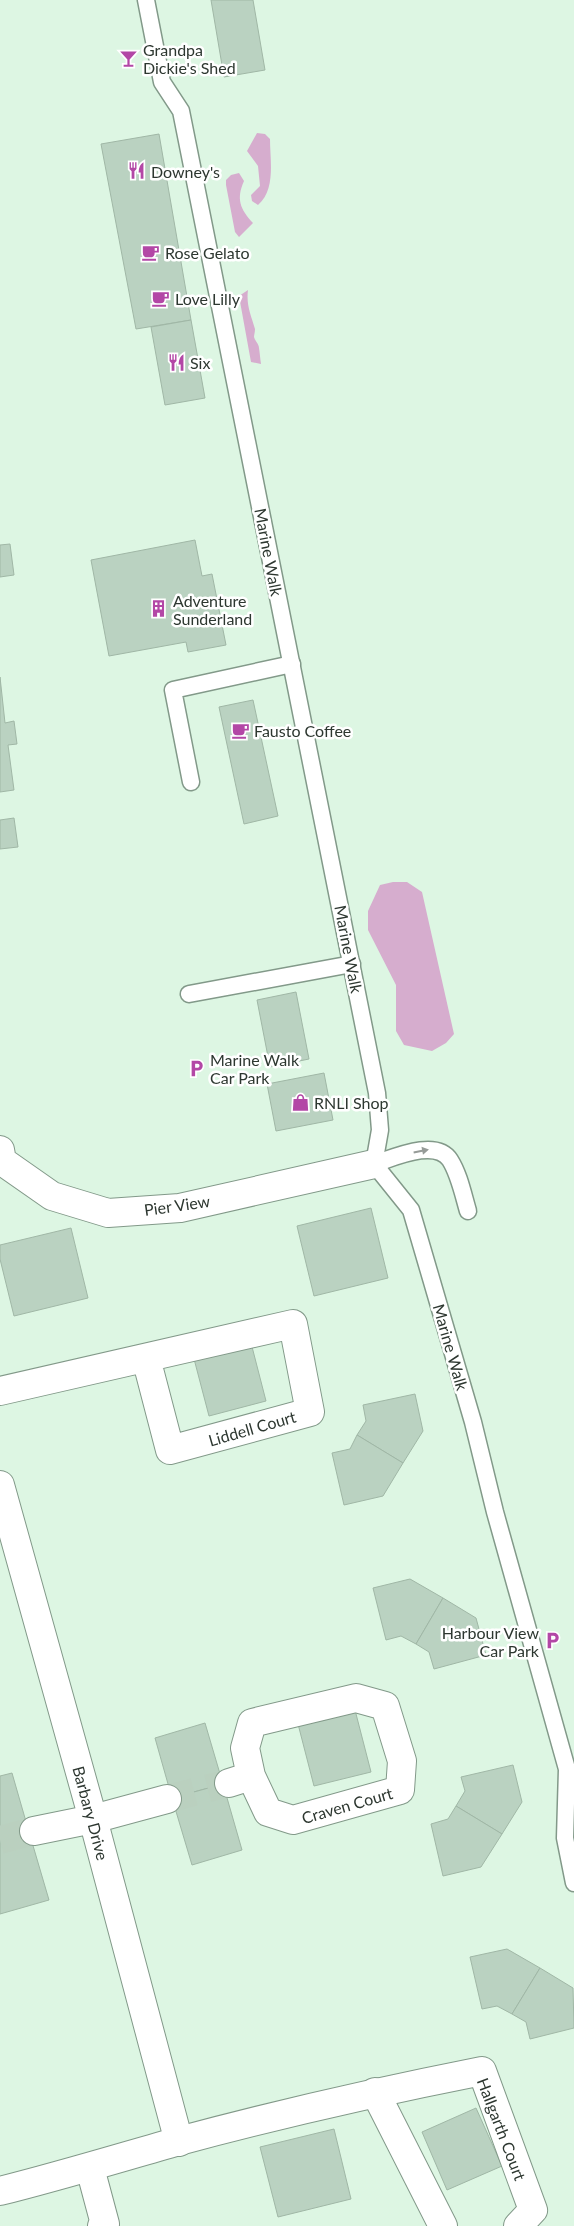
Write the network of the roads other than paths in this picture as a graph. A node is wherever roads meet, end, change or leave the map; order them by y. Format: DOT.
graph roads {
  1 [pos="146,0"];
  2 [pos="292,664"];
  3 [pos="191,782"];
  4 [pos="352,964"];
  5 [pos="189,994"];
  6 [pos="1,1158"];
  7 [pos="374,1164"];
  8 [pos="468,1211"];
  9 [pos="146,1358"];
  10 [pos="0,1391"];
  11 [pos="0,1488"];
  12 [pos="240,1779"];
  13 [pos="167,1799"];
  14 [pos="94,1819"];
  15 [pos="34,1831"];
  16 [pos="574,1883"];
  17 [pos="375,2092"];
  18 [pos="179,2142"];
  19 [pos="90,2168"];
  20 [pos="0,2191"];
  21 [pos="102,2226"];
  22 [pos="443,2226"];
  23 [pos="518,2226"];
  1 -- 2 [label="lane, Marine Walk"];
  2 -- 3 [label="lane"];
  2 -- 4 [label="lane, Marine Walk"];
  4 -- 5 [label="lane"];
  4 -- 7 [label="lane, Marine Walk"];
  6 -- 7 [label="street, Pier View"];
  7 -- 8 [label="lane, one-way"];
  7 -- 16 [label="lane, Marine Walk"];
  9 -- 9 [label="street, Liddell Court"];
  9 -- 10 [label="street, Liddell Court"];
  11 -- 14 [label="street, Barbary Drive"];
  12 -- 12 [label="street, Craven Court"];
  13 -- 14 [label="street"];
  14 -- 15 [label="street"];
  14 -- 18 [label="street, Barbary Drive"];
  17 -- 18 [label="street, Hallgarth Court"];
  17 -- 22 [label="street"];
  17 -- 23 [label="street, Hallgarth Court"];
  18 -- 19 [label="street, Hallgarth Court"];
  19 -- 20 [label="street, Hallgarth Court"];
  19 -- 21 [label="street"];
}
